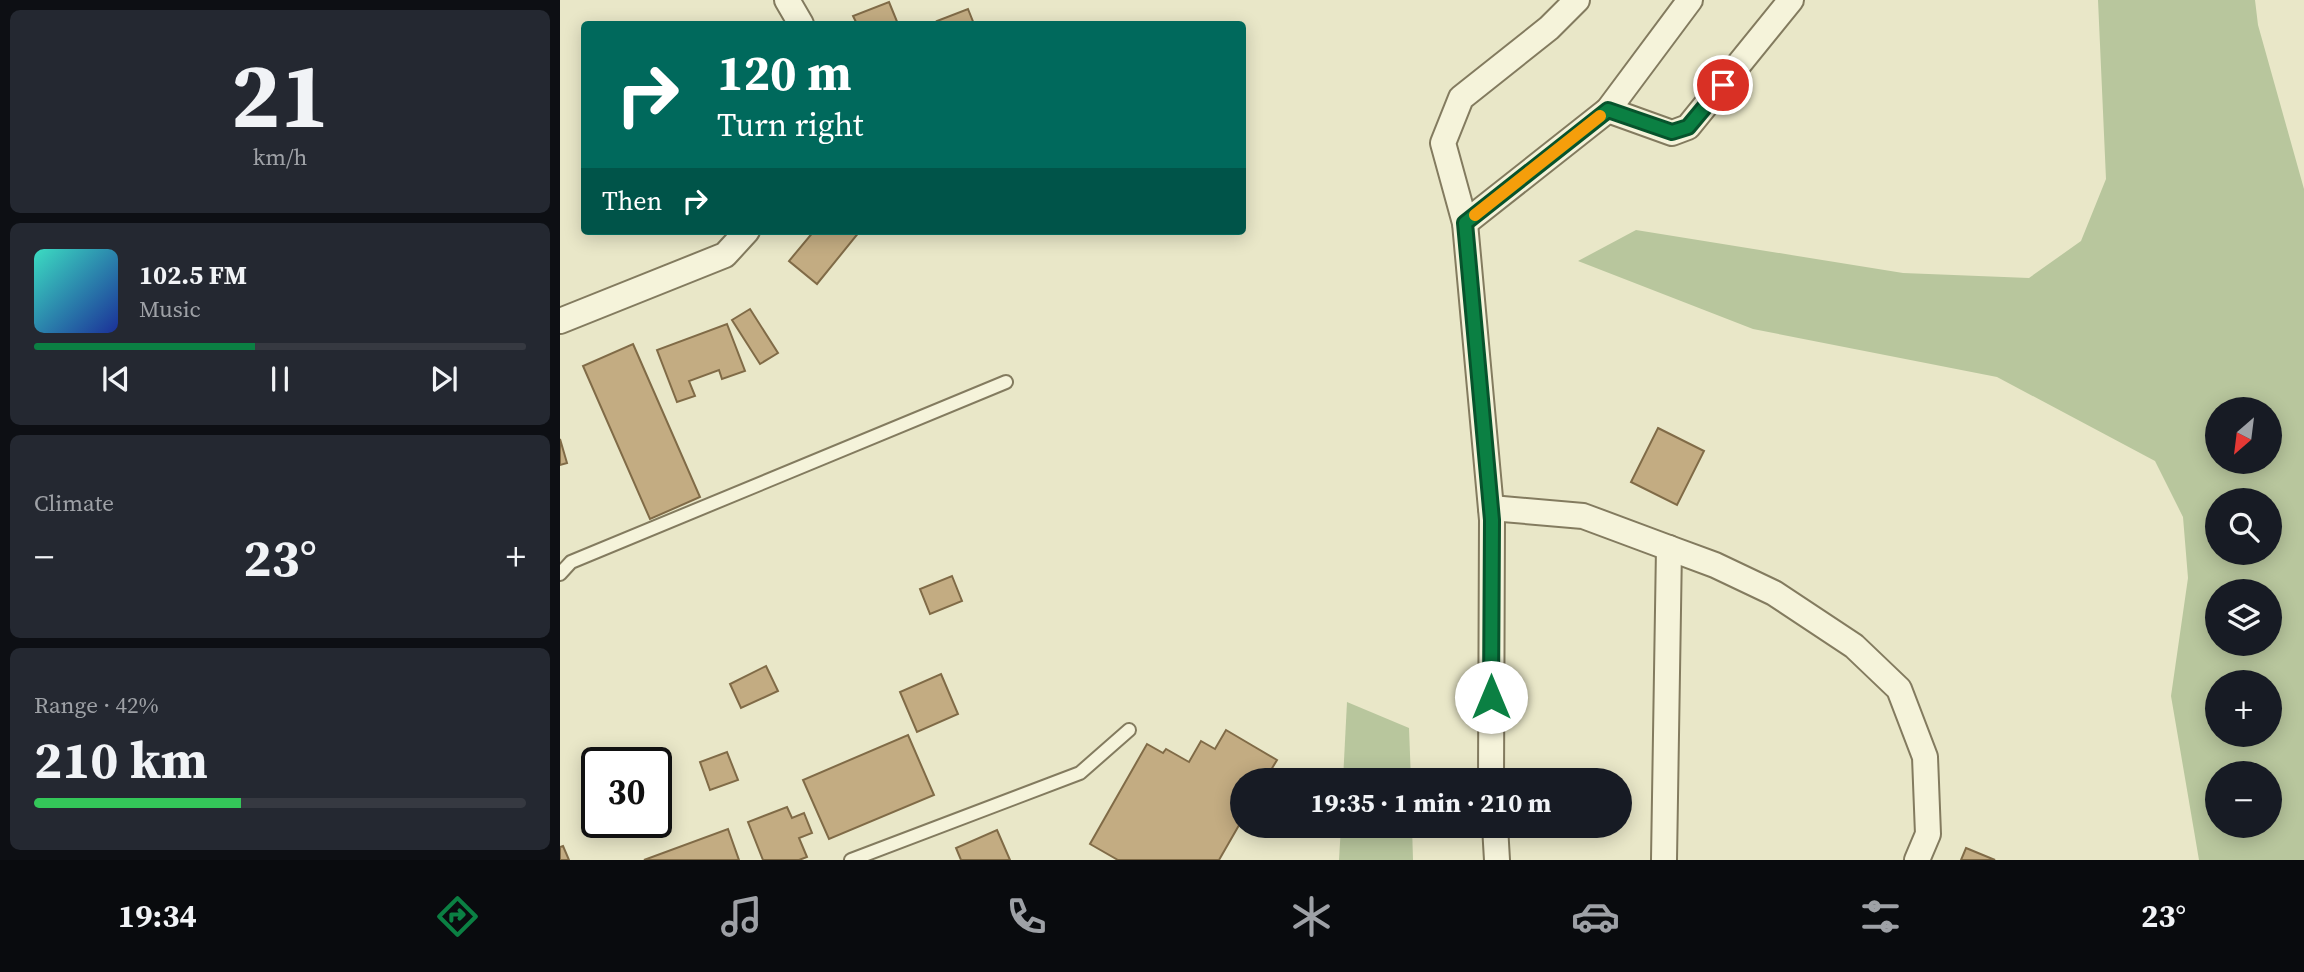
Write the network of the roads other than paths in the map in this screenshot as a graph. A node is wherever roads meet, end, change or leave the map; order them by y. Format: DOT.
graph roads {
  1 [pos="787,0"];
  2 [pos="1577,0"];
  3 [pos="1690,0"];
  4 [pos="1791,0"];
  5 [pos="799,21"];
  6 [pos="1608,110"];
  7 [pos="1465,223"];
  8 [pos="743,235"];
  9 [pos="560,321"];
  10 [pos="1006,382"];
  11 [pos="1491,508"];
  12 [pos="1669,548"];
  13 [pos="560,574"];
  14 [pos="1129,730"];
  15 [pos="1491,768"];
  16 [pos="1496,838"];
  17 [pos="851,860"];
  18 [pos="1497,860"];
  19 [pos="1664,860"];
  20 [pos="1917,860"];
  1 -- 5 [label="street"];
  2 -- 7 [label="street"];
  3 -- 6 [label="street"];
  4 -- 6 [label="street"];
  6 -- 7 [label="street"];
  7 -- 11 [label="street"];
  8 -- 9 [label="street"];
  10 -- 13 [label="lane"];
  11 -- 12 [label="street"];
  11 -- 15 [label="street"];
  12 -- 19 [label="street"];
  12 -- 20 [label="street"];
  14 -- 17 [label="lane"];
  16 -- 18 [label="street"];
}
